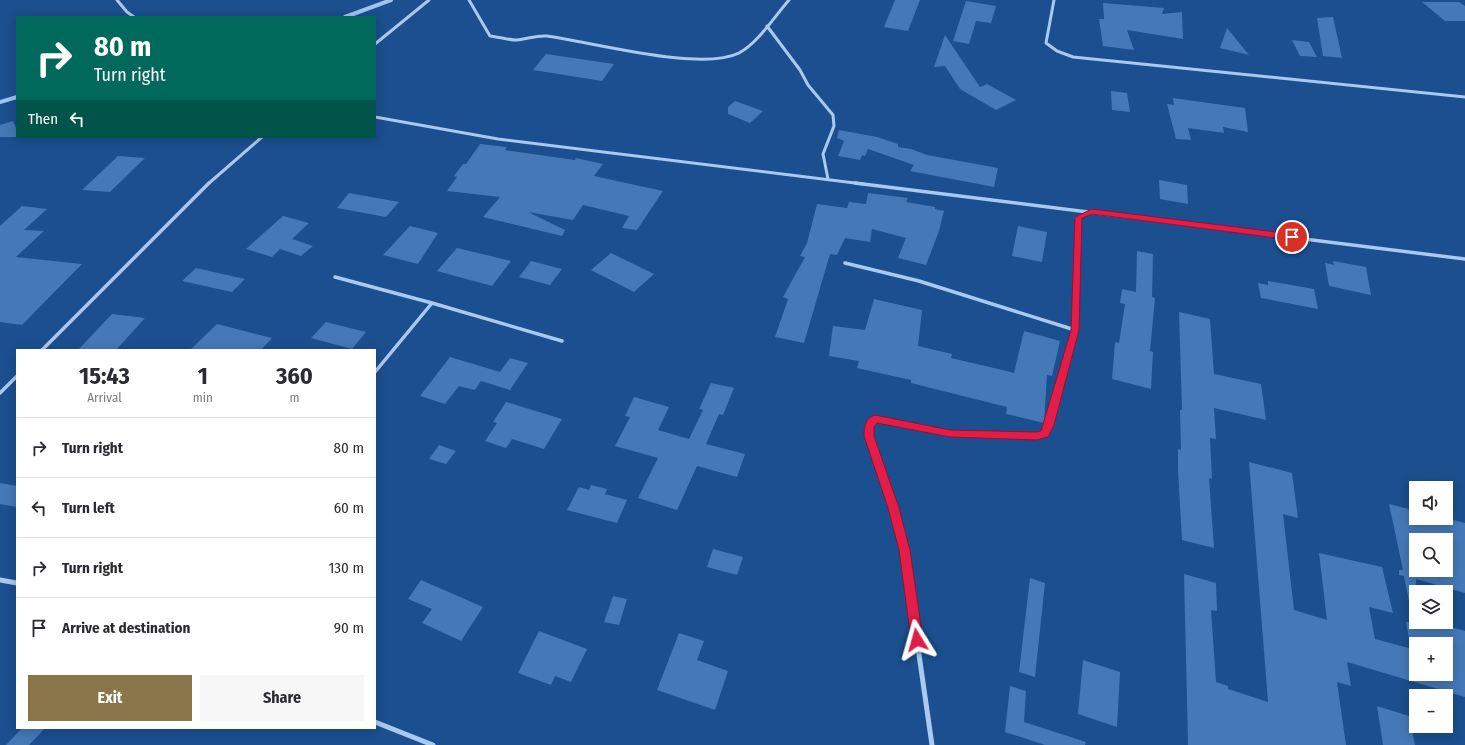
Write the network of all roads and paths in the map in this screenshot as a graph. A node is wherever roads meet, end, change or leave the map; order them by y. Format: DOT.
graph roads {
  1 [pos="117,0"];
  2 [pos="429,0"];
  3 [pos="469,0"];
  4 [pos="789,0"];
  5 [pos="1054,0"];
  6 [pos="133,16"];
  7 [pos="767,26"];
  8 [pos="376,43"];
  9 [pos="1465,97"];
  10 [pos="376,117"];
  11 [pos="261,138"];
  12 [pos="828,179"];
  13 [pos="1092,211"];
  14 [pos="1465,259"];
  15 [pos="845,263"];
  16 [pos="335,277"];
  17 [pos="432,303"];
  18 [pos="1075,330"];
  19 [pos="562,341"];
  20 [pos="43,349"];
  21 [pos="376,371"];
  22 [pos="16,377"];
  23 [pos="0,393"];
  24 [pos="0,580"];
  25 [pos="16,583"];
  26 [pos="376,722"];
  27 [pos="433,745"];
  28 [pos="932,745"];
  1 -- 6 [label="street"];
  2 -- 8 [label="street"];
  3 -- 7 [label="street"];
  4 -- 7 [label="street"];
  5 -- 9 [label="street"];
  7 -- 12 [label="street"];
  10 -- 12 [label="street"];
  11 -- 20 [label="street"];
  12 -- 13 [label="street"];
  13 -- 14 [label="street"];
  13 -- 18 [label="street"];
  15 -- 18 [label="street"];
  16 -- 17 [label="street"];
  17 -- 19 [label="street"];
  17 -- 21 [label="street"];
  18 -- 28 [label="street"];
  22 -- 23 [label="street"];
  24 -- 25 [label="street"];
  26 -- 27 [label="street"];
}
